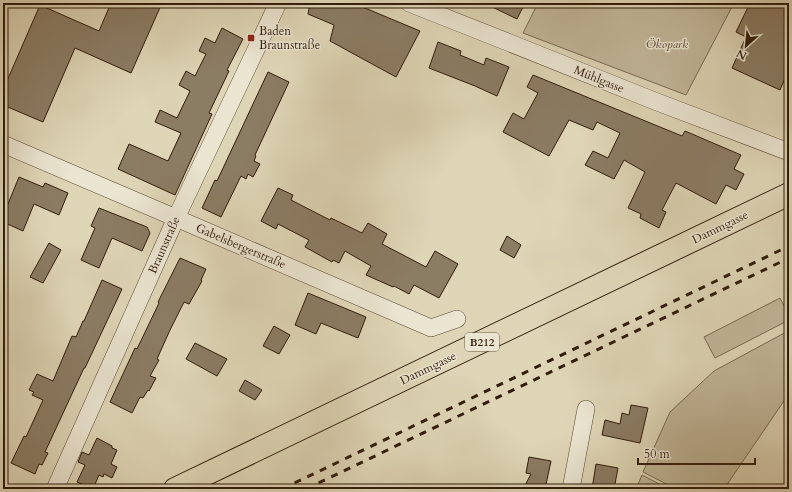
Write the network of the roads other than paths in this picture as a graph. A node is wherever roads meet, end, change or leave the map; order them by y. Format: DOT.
graph roads {
  1 [pos="278,3"];
  2 [pos="409,3"];
  3 [pos="3,144"];
  4 [pos="789,152"];
  5 [pos="789,194"];
  6 [pos="176,218"];
  7 [pos="457,319"];
  8 [pos="586,408"];
  9 [pos="55,489"];
  10 [pos="175,489"];
  11 [pos="571,489"];
  1 -- 6 [label="street, Braunstraße"];
  2 -- 4 [label="street, Mühlgasse"];
  3 -- 6 [label="street, Gabelsbergerstraße"];
  5 -- 10 [label="main road, Dammgasse / B212"];
  6 -- 7 [label="street, Gabelsbergerstraße"];
  6 -- 9 [label="street, Braunstraße"];
  8 -- 11 [label="street"];
}
